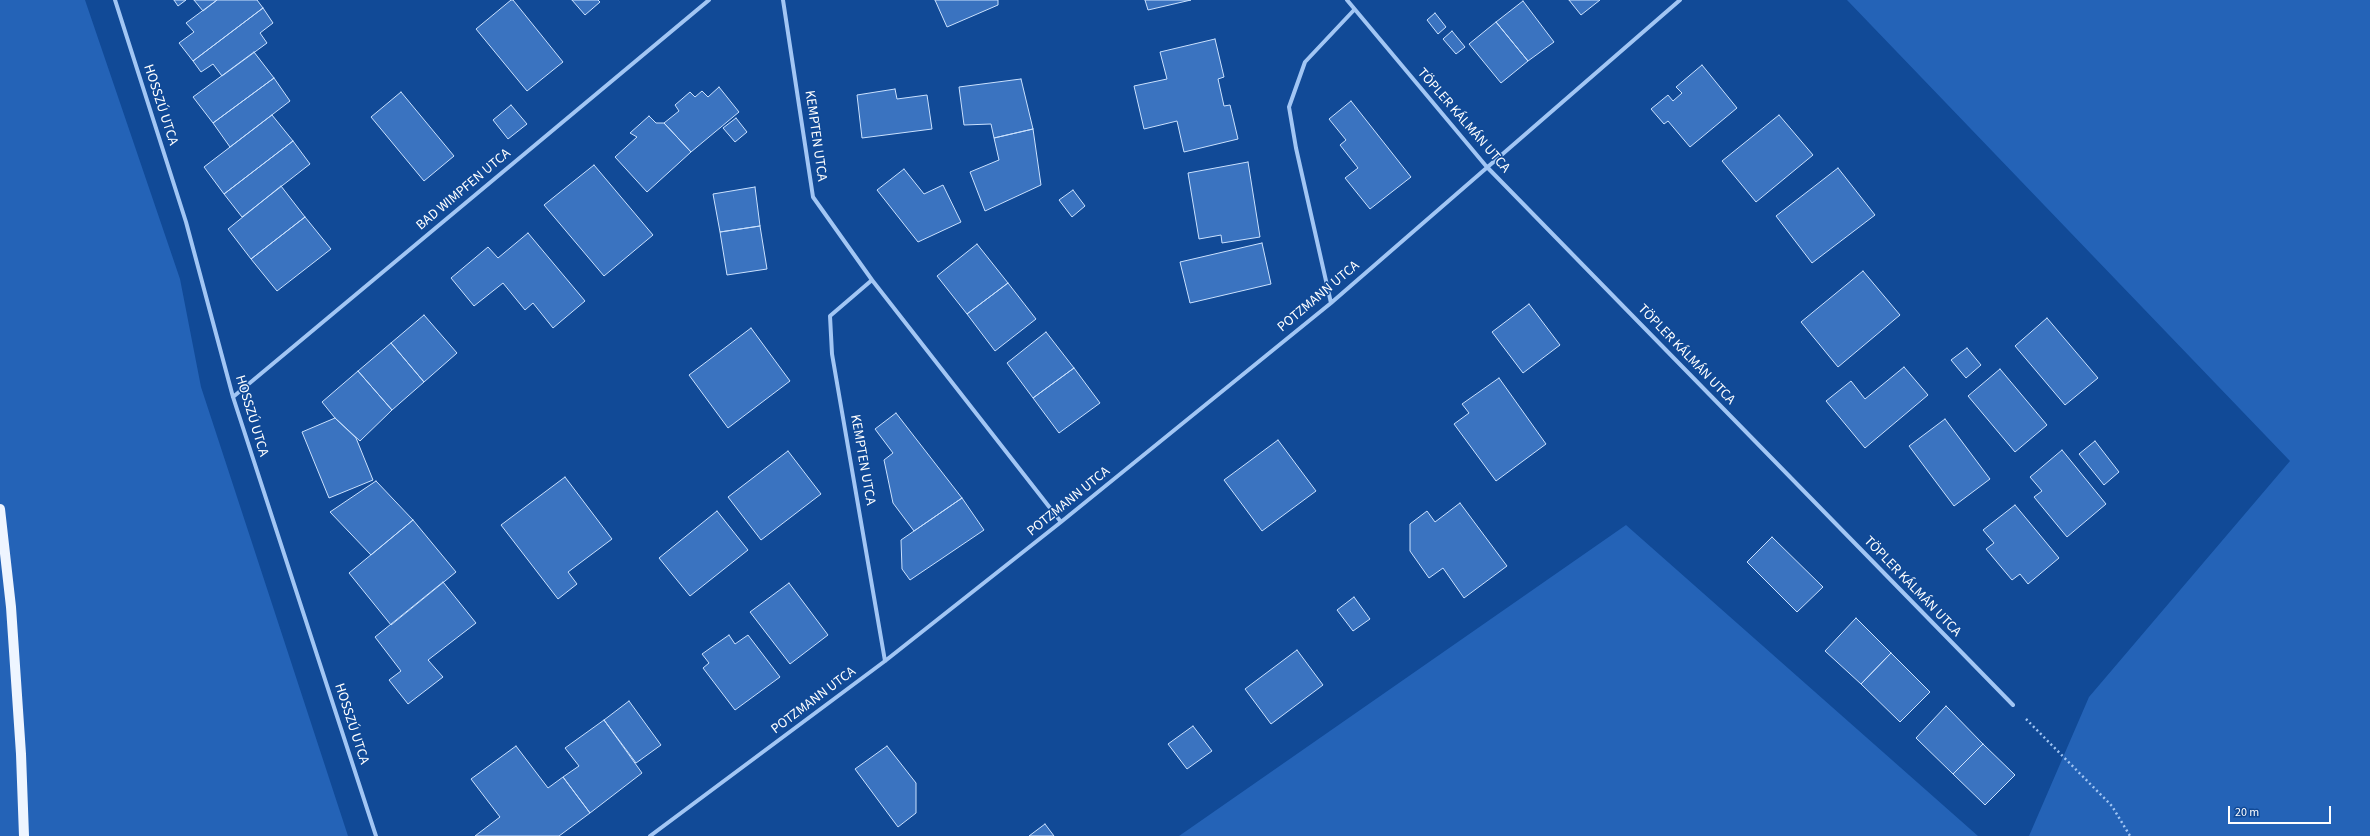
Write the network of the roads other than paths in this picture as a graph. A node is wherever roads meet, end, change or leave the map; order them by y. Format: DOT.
graph roads {
  1 [pos="115,0"];
  2 [pos="709,0"];
  3 [pos="784,0"];
  4 [pos="1347,0"];
  5 [pos="1680,0"];
  6 [pos="1354,10"];
  7 [pos="1486,166"];
  8 [pos="872,280"];
  9 [pos="1331,303"];
  10 [pos="233,397"];
  11 [pos="0,509"];
  12 [pos="1061,522"];
  13 [pos="885,661"];
  14 [pos="2013,705"];
  15 [pos="24,836"];
  16 [pos="376,836"];
  17 [pos="650,836"];
  1 -- 10 [label="street, HOSSZÚ UTCA"];
  2 -- 10 [label="street, BAD WIMPFEN UTCA"];
  3 -- 8 [label="street, KEMPTEN UTCA"];
  4 -- 6 [label="street, TÖPLER KÁLMÁN UTCA"];
  5 -- 7 [label="street, POTZMANN UTCA"];
  6 -- 7 [label="street, TÖPLER KÁLMÁN UTCA"];
  6 -- 9 [label="street"];
  7 -- 9 [label="street, POTZMANN UTCA"];
  7 -- 14 [label="street, TÖPLER KÁLMÁN UTCA"];
  8 -- 12 [label="street, KEMPTEN UTCA"];
  8 -- 13 [label="street, KEMPTEN UTCA"];
  9 -- 12 [label="street, POTZMANN UTCA"];
  10 -- 16 [label="street, HOSSZÚ UTCA"];
  11 -- 15 [label="main road"];
  12 -- 13 [label="street, POTZMANN UTCA"];
  13 -- 17 [label="street, POTZMANN UTCA"];
}
